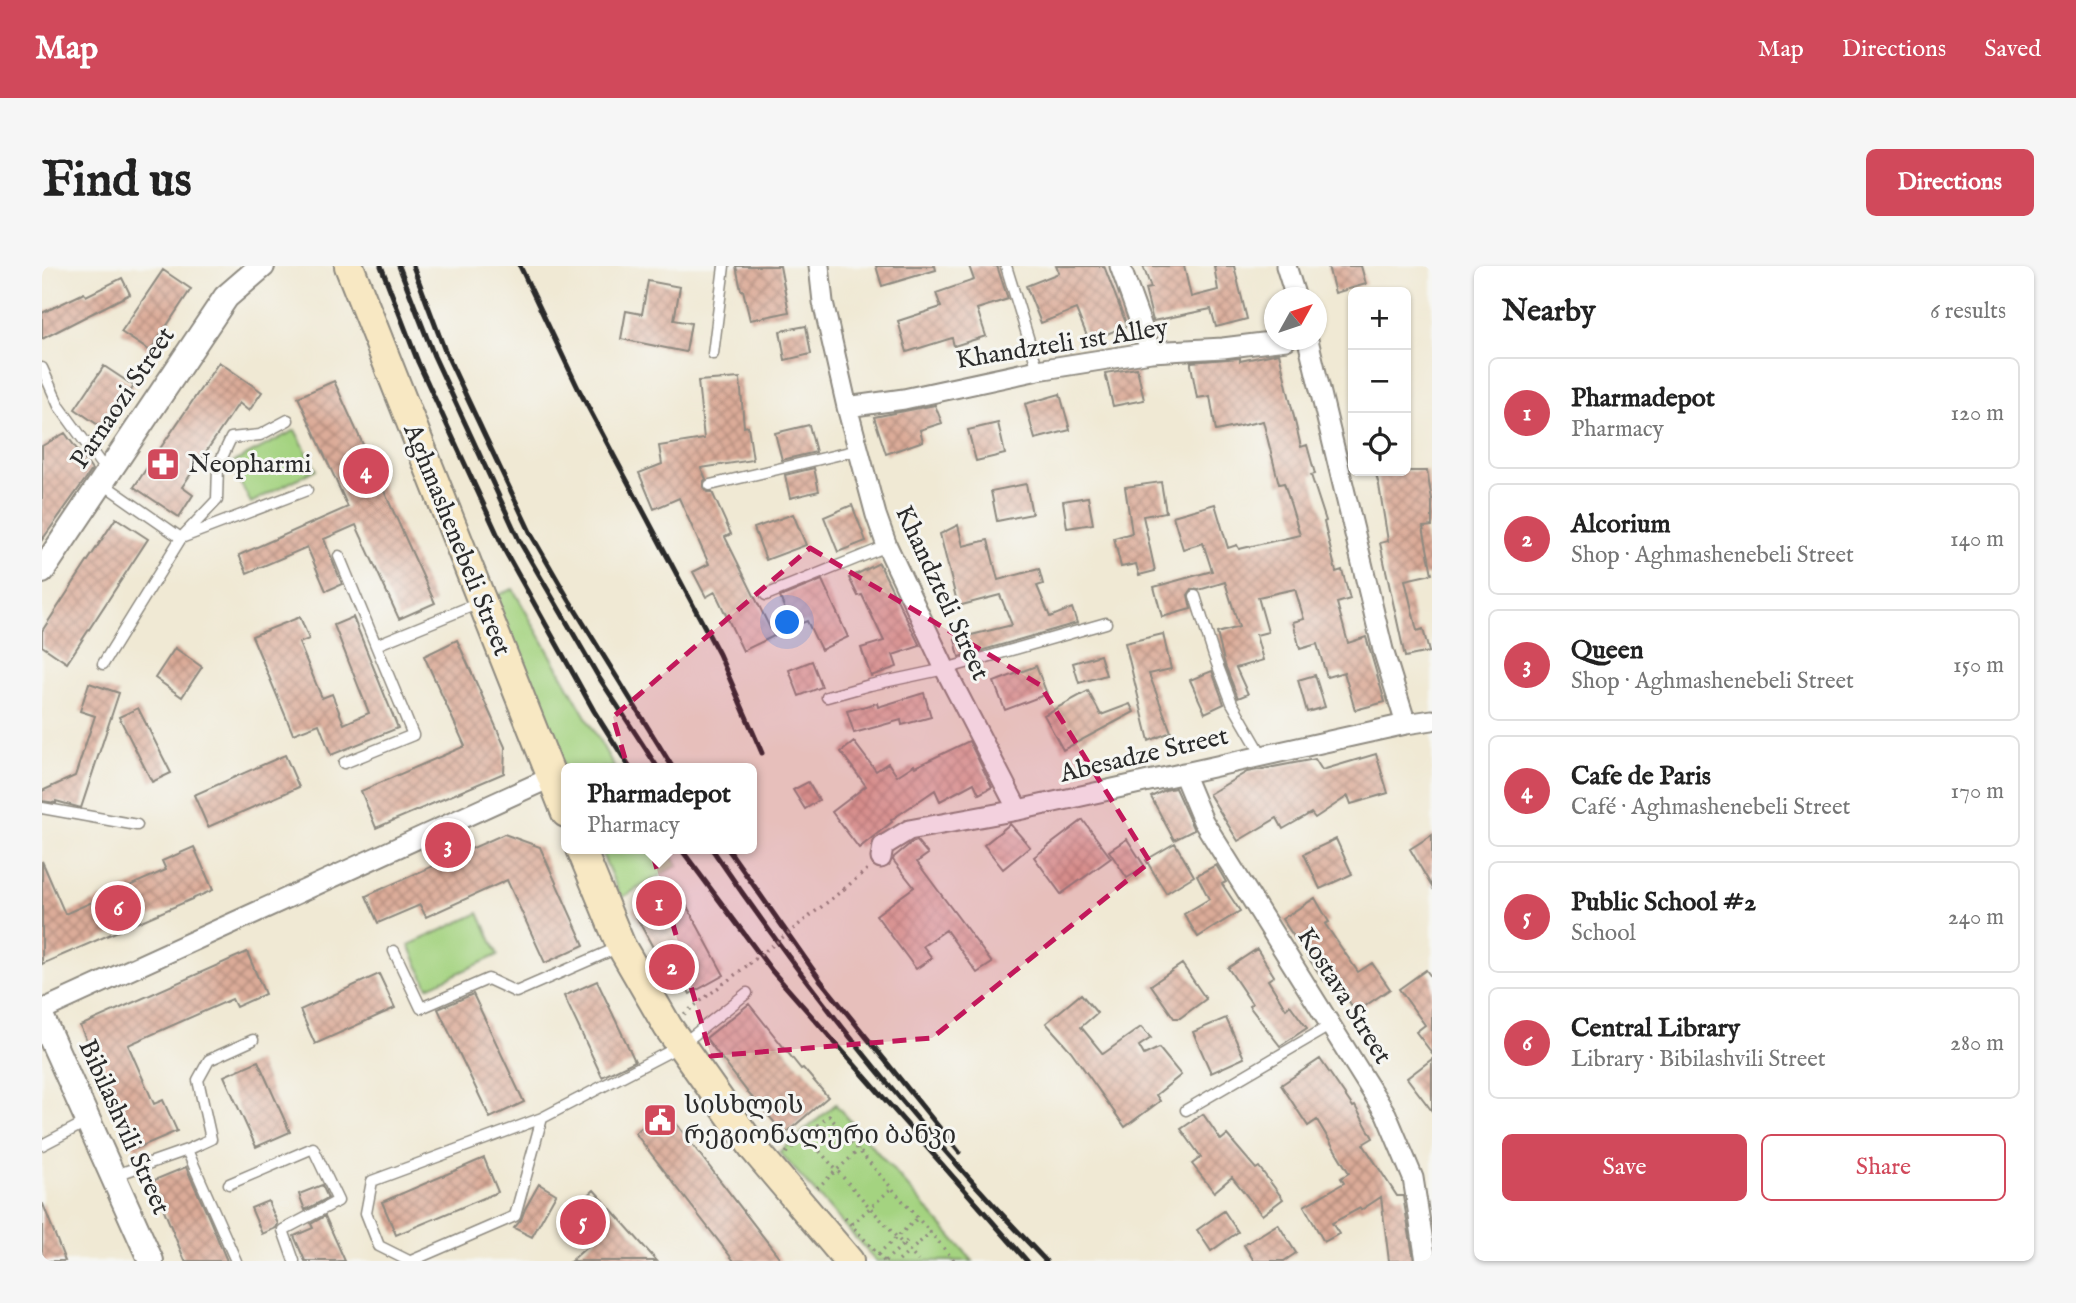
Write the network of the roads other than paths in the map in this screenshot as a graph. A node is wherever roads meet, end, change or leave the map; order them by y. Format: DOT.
graph roads {
  1 [pos="262,266"];
  2 [pos="349,266"];
  3 [pos="724,266"];
  4 [pos="819,266"];
  5 [pos="1006,266"];
  6 [pos="1120,266"];
  7 [pos="1286,266"];
  8 [pos="1293,287"];
  9 [pos="1264,343"];
  10 [pos="1310,350"];
  11 [pos="1151,352"];
  12 [pos="713,354"];
  13 [pos="42,368"];
  14 [pos="1038,370"];
  15 [pos="847,407"];
  16 [pos="288,420"];
  17 [pos="858,450"];
  18 [pos="105,478"];
  19 [pos="710,485"];
  20 [pos="307,490"];
  21 [pos="181,538"];
  22 [pos="887,546"];
  23 [pos="339,556"];
  24 [pos="42,571"];
  25 [pos="766,595"];
  26 [pos="1195,596"];
  27 [pos="482,602"];
  28 [pos="1106,624"];
  29 [pos="376,645"];
  30 [pos="103,664"];
  31 [pos="946,669"];
  32 [pos="827,697"];
  33 [pos="1424,724"];
  34 [pos="1262,755"];
  35 [pos="344,763"];
  36 [pos="1183,773"];
  37 [pos="552,777"];
  38 [pos="561,800"];
  39 [pos="42,808"];
  40 [pos="1018,810"];
  41 [pos="137,825"];
  42 [pos="583,854"];
  43 [pos="881,858"];
  44 [pos="621,946"];
  45 [pos="394,951"];
  46 [pos="747,993"];
  47 [pos="42,1010"];
  48 [pos="42,1018"];
  49 [pos="1331,1026"];
  50 [pos="674,1036"];
  51 [pos="253,1040"];
  52 [pos="1186,1110"];
  53 [pos="542,1118"];
  54 [pos="88,1121"];
  55 [pos="42,1145"];
  56 [pos="187,1150"];
  57 [pos="113,1176"];
  58 [pos="229,1184"];
  59 [pos="151,1261"];
  60 [pos="236,1261"];
  61 [pos="294,1261"];
  62 [pos="410,1261"];
  63 [pos="849,1261"];
  64 [pos="1426,1261"];
  1 -- 18 [label="street, Parnaozi Street"];
  2 -- 27 [label="main road, Aghmashenebeli Street"];
  3 -- 12 [label="lane"];
  4 -- 15 [label="street, Khandzteli Street"];
  5 -- 14 [label="lane"];
  6 -- 11 [label="street"];
  7 -- 8 [label="street"];
  9 -- 11 [label="street, Khandzteli 1st Alley"];
  10 -- 33 [label="street"];
  11 -- 14 [label="street, Khandzteli 1st Alley"];
  13 -- 18 [label="lane"];
  14 -- 15 [label="street, Khandzteli 1st Alley"];
  15 -- 17 [label="street, Khandzteli Street"];
  16 -- 21 [label="lane"];
  17 -- 19 [label="lane"];
  17 -- 22 [label="street, Khandzteli Street"];
  18 -- 21 [label="lane"];
  18 -- 24 [label="street, Parnaozi Street"];
  20 -- 21 [label="lane"];
  21 -- 30 [label="lane"];
  22 -- 25 [label="lane"];
  22 -- 31 [label="street, Khandzteli Street"];
  23 -- 29 [label="lane"];
  26 -- 34 [label="lane"];
  27 -- 29 [label="lane"];
  27 -- 37 [label="main road, Aghmashenebeli Street"];
  28 -- 31 [label="lane"];
  29 -- 35 [label="lane"];
  31 -- 32 [label="lane"];
  31 -- 40 [label="street, Khandzteli Street"];
  33 -- 34 [label="street, Abesadze Street"];
  34 -- 36 [label="street, Abesadze Street"];
  36 -- 40 [label="street, Abesadze Street"];
  36 -- 49 [label="street, Kostava Street"];
  37 -- 38 [label="main road, Aghmashenebeli Street"];
  37 -- 47 [label="street"];
  39 -- 41 [label="lane"];
  40 -- 43 [label="street, Abesadze Street"];
  42 -- 44 [label="main road"];
  44 -- 45 [label="lane"];
  44 -- 50 [label="main road"];
  46 -- 50 [label="lane"];
  48 -- 54 [label="street, Bibilashvili Street"];
  49 -- 52 [label="lane"];
  49 -- 64 [label="street, Kostava Street"];
  50 -- 53 [label="lane"];
  50 -- 63 [label="main road"];
  51 -- 56 [label="lane"];
  53 -- 62 [label="lane"];
  53 -- 62 [label="lane"];
  54 -- 55 [label="lane"];
  54 -- 57 [label="street, Bibilashvili Street"];
  56 -- 57 [label="lane"];
  56 -- 60 [label="lane"];
  57 -- 59 [label="street, Bibilashvili Street"];
  58 -- 61 [label="lane"];
}
